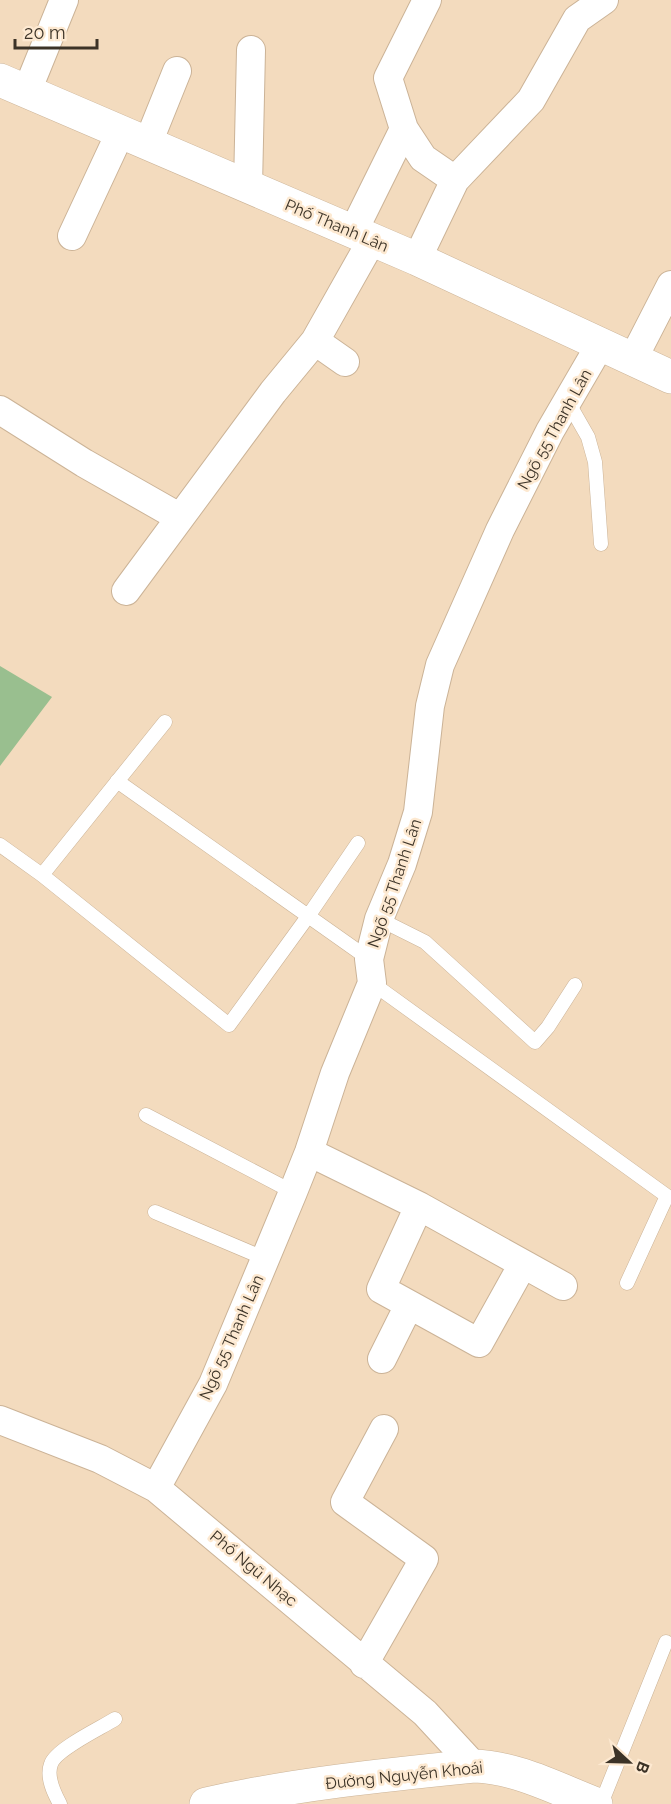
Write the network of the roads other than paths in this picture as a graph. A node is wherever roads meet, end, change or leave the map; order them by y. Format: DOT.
graph roads {
  1 [pos="64,0"];
  2 [pos="427,0"];
  3 [pos="604,0"];
  4 [pos="251,50"];
  5 [pos="177,71"];
  6 [pos="13,86"];
  7 [pos="404,129"];
  8 [pos="134,137"];
  9 [pos="455,180"];
  10 [pos="248,186"];
  11 [pos="72,236"];
  12 [pos="362,236"];
  13 [pos="417,259"];
  14 [pos="671,285"];
  15 [pos="315,341"];
  16 [pos="600,345"];
  17 [pos="633,360"];
  18 [pos="345,362"];
  19 [pos="671,377"];
  20 [pos="568,402"];
  21 [pos="0,410"];
  22 [pos="180,517"];
  23 [pos="601,544"];
  24 [pos="126,591"];
  25 [pos="165,722"];
  26 [pos="117,781"];
  27 [pos="358,843"];
  28 [pos="0,845"];
  29 [pos="42,875"];
  30 [pos="309,915"];
  31 [pos="379,918"];
  32 [pos="371,971"];
  33 [pos="575,985"];
  34 [pos="146,1115"];
  35 [pos="309,1152"];
  36 [pos="293,1192"];
  37 [pos="669,1192"];
  38 [pos="418,1206"];
  39 [pos="155,1212"];
  40 [pos="266,1259"];
  41 [pos="523,1264"];
  42 [pos="627,1284"];
  43 [pos="563,1286"];
  44 [pos="409,1305"];
  45 [pos="382,1359"];
  46 [pos="0,1420"];
  47 [pos="384,1429"];
  48 [pos="156,1488"];
  49 [pos="666,1642"];
  50 [pos="364,1664"];
  51 [pos="115,1719"];
  52 [pos="474,1766"];
  53 [pos="60,1804"];
  54 [pos="206,1804"];
  55 [pos="598,1804"];
  1 -- 6 [label="street"];
  2 -- 7 [label="street"];
  3 -- 9 [label="street"];
  4 -- 10 [label="street"];
  5 -- 8 [label="street"];
  6 -- 8 [label="street, Phố Thanh Lân"];
  7 -- 9 [label="street"];
  7 -- 12 [label="street"];
  8 -- 10 [label="street, Phố Thanh Lân"];
  8 -- 11 [label="street"];
  9 -- 13 [label="street"];
  10 -- 12 [label="street, Phố Thanh Lân"];
  12 -- 13 [label="street, Phố Thanh Lân"];
  12 -- 15 [label="street"];
  13 -- 16 [label="street, Phố Thanh Lân"];
  14 -- 17 [label="street"];
  15 -- 18 [label="street"];
  15 -- 22 [label="street"];
  16 -- 17 [label="street, Phố Thanh Lân"];
  16 -- 20 [label="street, Ngõ 55 Thanh Lân"];
  17 -- 19 [label="street, Phố Thanh Lân"];
  20 -- 23 [label="lane"];
  20 -- 31 [label="street, Ngõ 55 Thanh Lân"];
  21 -- 22 [label="street"];
  22 -- 24 [label="street"];
  25 -- 26 [label="lane"];
  26 -- 29 [label="lane"];
  26 -- 30 [label="lane"];
  27 -- 30 [label="lane"];
  28 -- 29 [label="lane"];
  29 -- 30 [label="lane"];
  30 -- 32 [label="lane"];
  31 -- 32 [label="street, Ngõ 55 Thanh Lân"];
  31 -- 33 [label="lane"];
  32 -- 35 [label="street, Ngõ 55 Thanh Lân"];
  32 -- 37 [label="lane"];
  34 -- 36 [label="lane"];
  35 -- 36 [label="street, Ngõ 55 Thanh Lân"];
  35 -- 38 [label="street"];
  36 -- 40 [label="street, Ngõ 55 Thanh Lân"];
  37 -- 42 [label="lane"];
  38 -- 41 [label="street"];
  38 -- 44 [label="street"];
  39 -- 40 [label="lane"];
  40 -- 48 [label="street, Ngõ 55 Thanh Lân"];
  41 -- 43 [label="street"];
  41 -- 44 [label="street"];
  44 -- 45 [label="street"];
  46 -- 48 [label="street, Phố Ngũ Nhạc"];
  47 -- 50 [label="street"];
  48 -- 50 [label="street, Phố Ngũ Nhạc"];
  49 -- 55 [label="lane"];
  50 -- 52 [label="street, Phố Ngũ Nhạc"];
  51 -- 53 [label="lane"];
  52 -- 54 [label="street, Đường Nguyễn Khoái"];
  52 -- 55 [label="street, Đường Nguyễn Khoái"];
}
